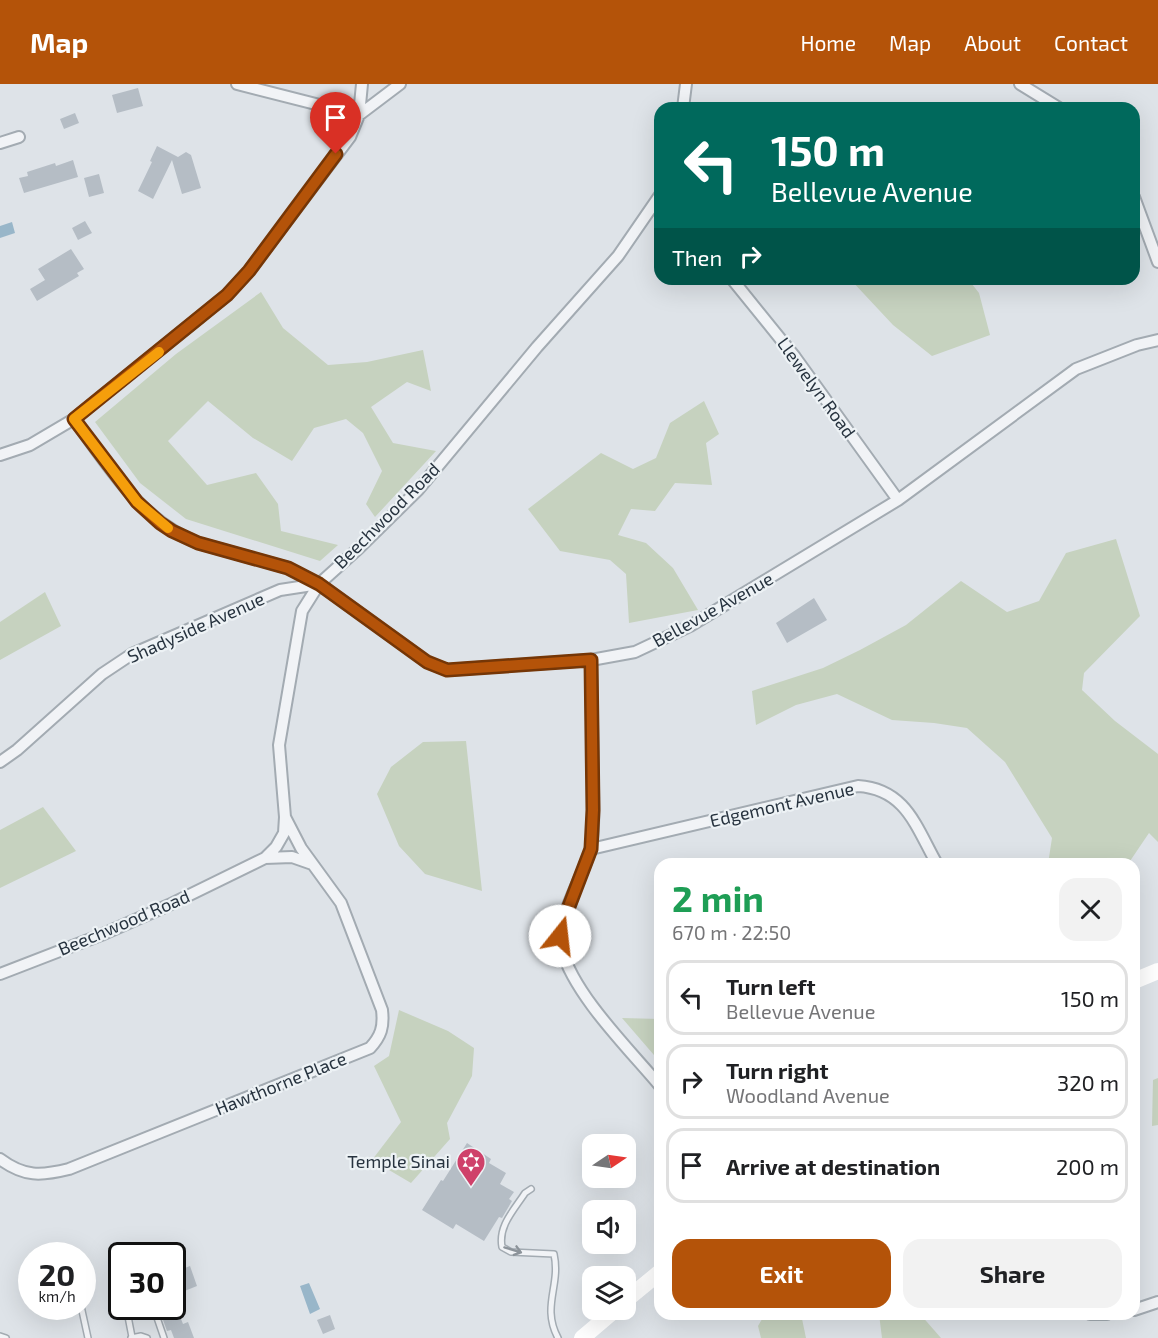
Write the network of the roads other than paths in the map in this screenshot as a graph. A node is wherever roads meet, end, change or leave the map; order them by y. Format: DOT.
graph roads {
  1 [pos="237,84"];
  2 [pos="362,84"];
  3 [pos="400,84"];
  4 [pos="686,84"];
  5 [pos="1020,84"];
  6 [pos="684,102"];
  7 [pos="1049,102"];
  8 [pos="359,115"];
  9 [pos="19,137"];
  10 [pos="0,143"];
  11 [pos="654,207"];
  12 [pos="1140,213"];
  13 [pos="1158,262"];
  14 [pos="737,285"];
  15 [pos="1158,340"];
  16 [pos="74,419"];
  17 [pos="0,454"];
  18 [pos="898,500"];
  19 [pos="319,584"];
  20 [pos="591,660"];
  21 [pos="0,762"];
  22 [pos="285,817"];
  23 [pos="591,849"];
  24 [pos="265,858"];
  25 [pos="934,858"];
  26 [pos="312,864"];
  27 [pos="1158,971"];
  28 [pos="0,974"];
  29 [pos="1140,978"];
  30 [pos="654,1079"];
  31 [pos="0,1160"];
  32 [pos="531,1189"];
  33 [pos="654,1277"];
  34 [pos="636,1292"];
  35 [pos="1158,1302"];
  36 [pos="1140,1308"];
  37 [pos="84,1320"];
  38 [pos="128,1320"];
  39 [pos="158,1320"];
  40 [pos="603,1320"];
  41 [pos="0,1336"];
  42 [pos="6,1338"];
  43 [pos="88,1338"];
  44 [pos="131,1338"];
  45 [pos="147,1338"];
  46 [pos="164,1338"];
  47 [pos="558,1338"];
  48 [pos="582,1338"];
  1 -- 8 [label="street"];
  2 -- 8 [label="street"];
  3 -- 8 [label="street"];
  4 -- 6 [label="street"];
  5 -- 7 [label="street"];
  8 -- 16 [label="street"];
  9 -- 10 [label="street"];
  11 -- 19 [label="street, Beechwood Road"];
  12 -- 13 [label="street"];
  14 -- 18 [label="street, Llewelyn Road"];
  15 -- 18 [label="street, Bellevue Avenue"];
  16 -- 17 [label="street"];
  16 -- 19 [label="street, Bellevue Avenue"];
  18 -- 20 [label="street, Bellevue Avenue"];
  19 -- 20 [label="street, Bellevue Avenue"];
  19 -- 21 [label="street, Shadyside Avenue"];
  19 -- 22 [label="street, Beechwood Road"];
  20 -- 23 [label="street"];
  22 -- 24 [label="street, Beechwood Road"];
  22 -- 26 [label="street, Hawthorne Place"];
  23 -- 25 [label="street, Edgemont Avenue"];
  23 -- 30 [label="street"];
  24 -- 26 [label="street"];
  24 -- 28 [label="street, Beechwood Road"];
  26 -- 31 [label="street, Hawthorne Place"];
  27 -- 29 [label="street"];
  32 -- 47 [label="lane, one-way"];
  33 -- 34 [label="street"];
  35 -- 36 [label="street"];
  37 -- 43 [label="lane"];
  38 -- 44 [label="lane"];
  39 -- 46 [label="lane"];
  40 -- 48 [label="street"];
  41 -- 42 [label="lane"];
  44 -- 45 [label="lane"];
}
